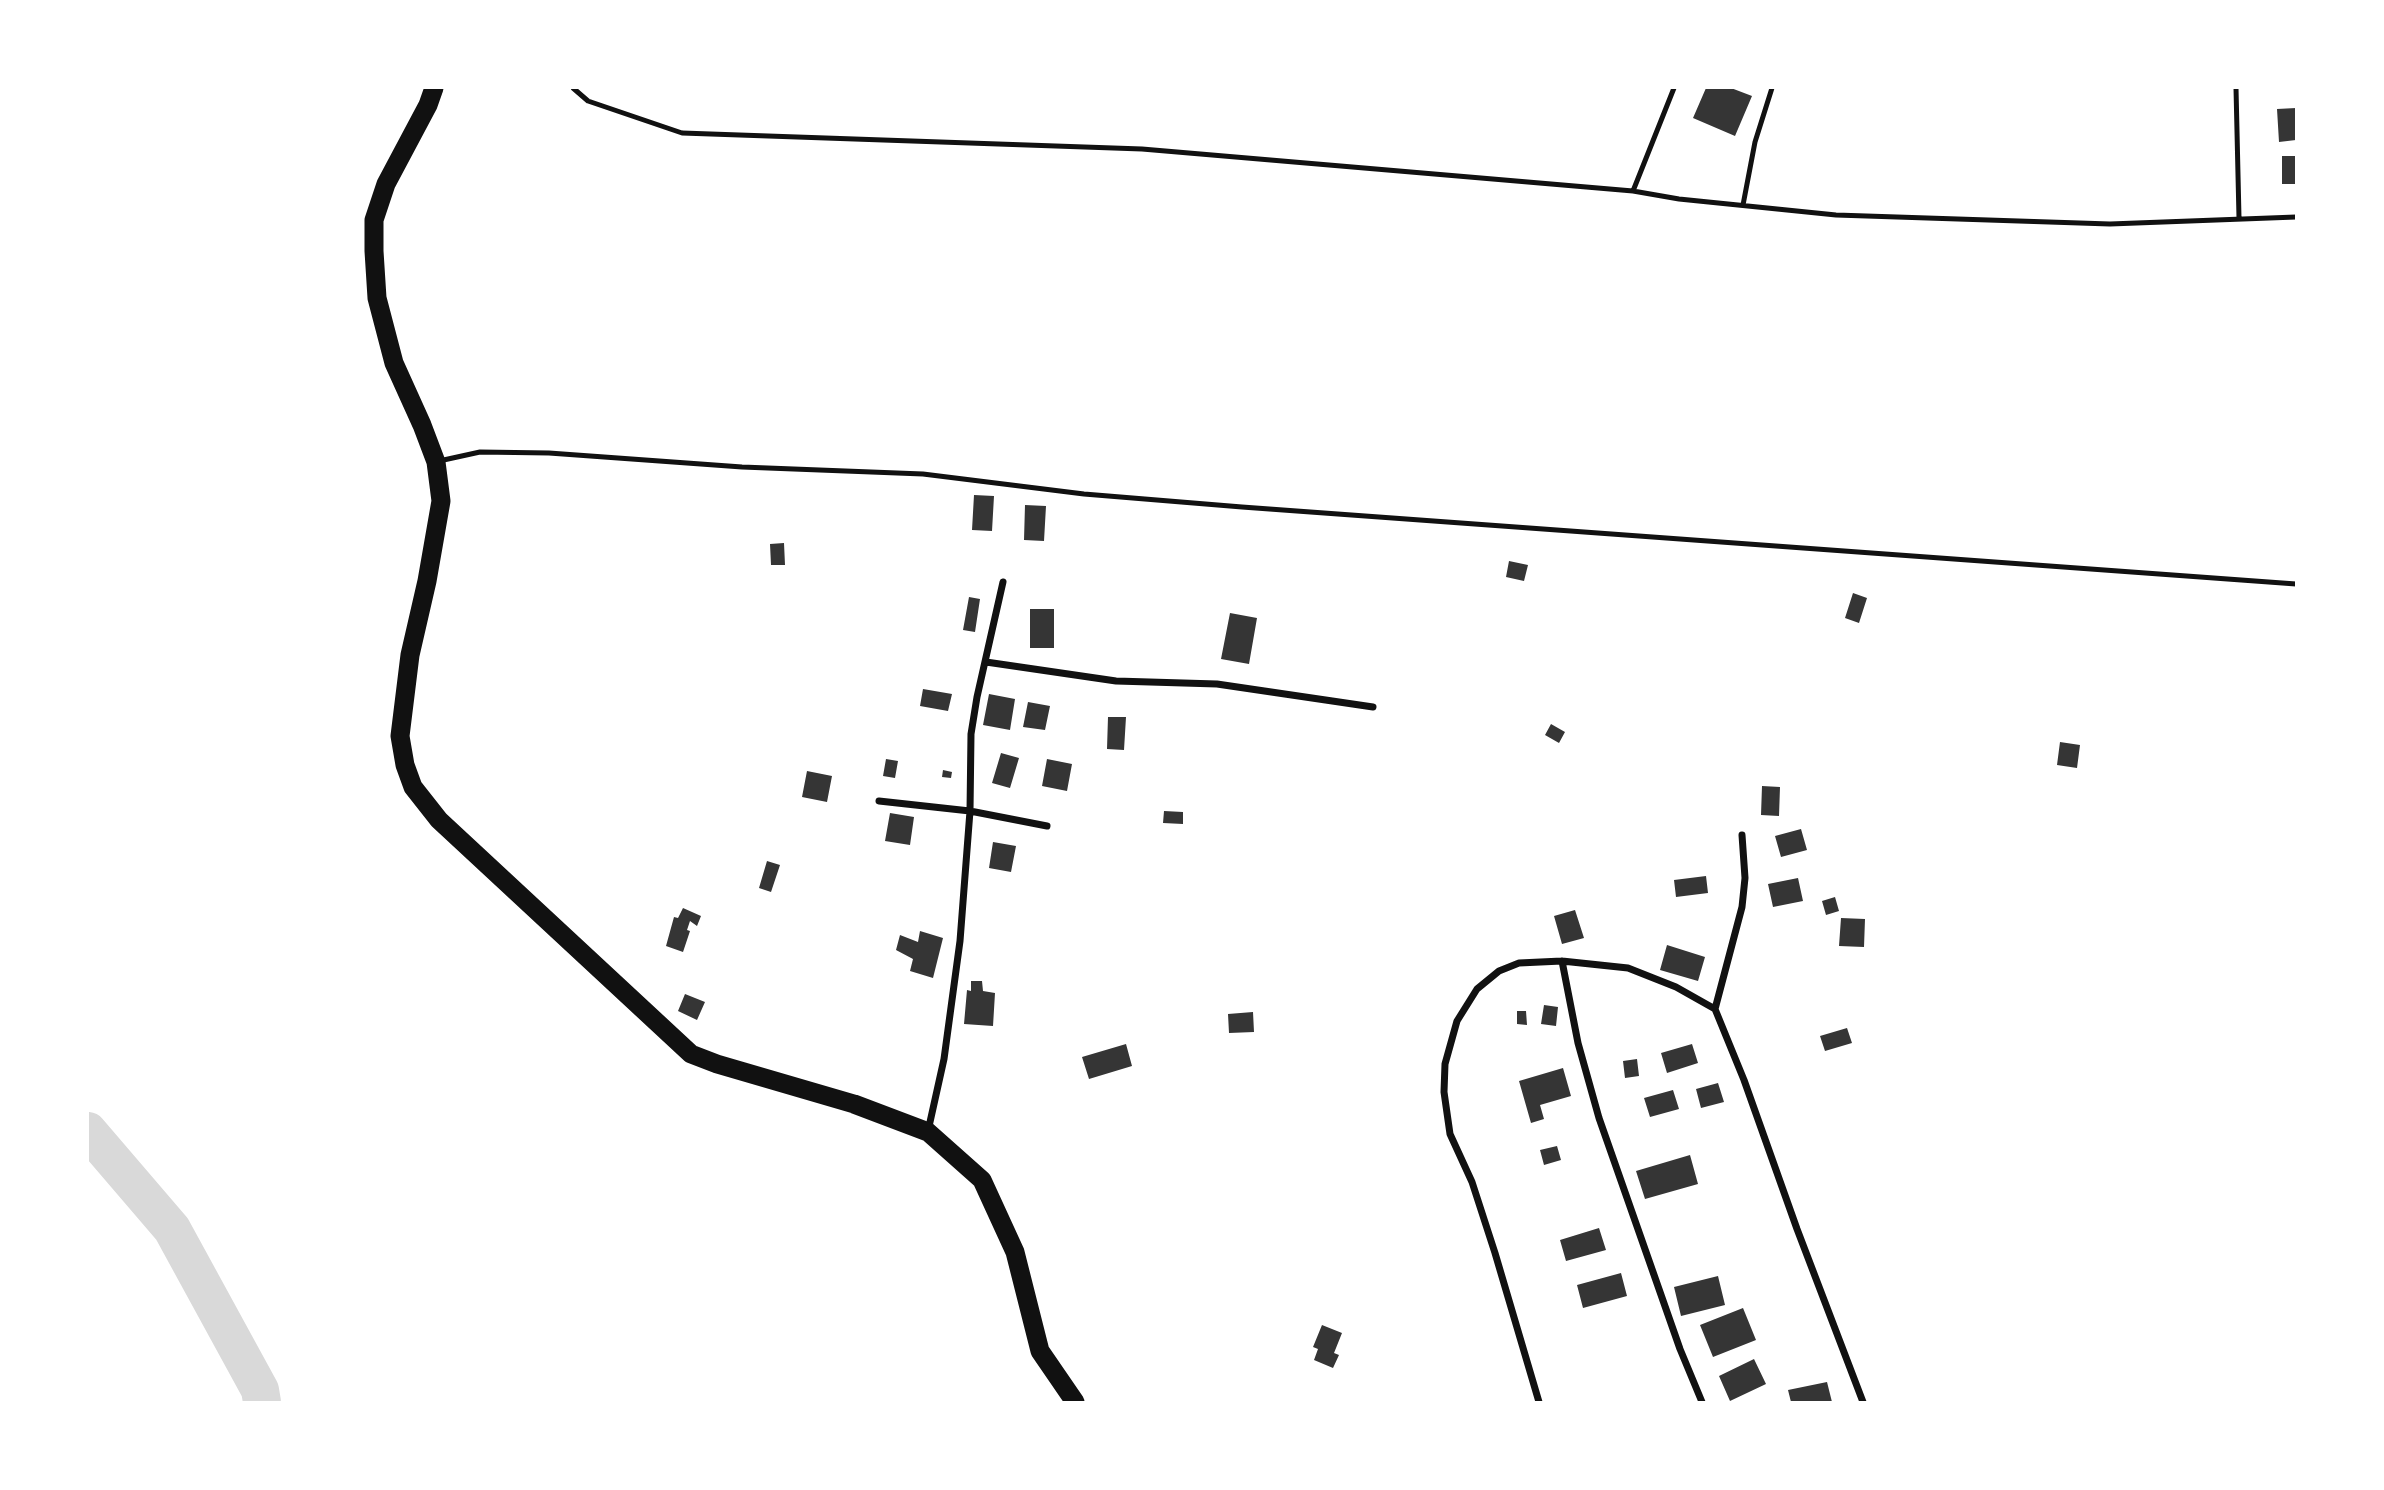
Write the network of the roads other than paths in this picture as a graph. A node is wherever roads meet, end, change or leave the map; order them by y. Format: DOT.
graph roads {
  1 [pos="434,88"];
  2 [pos="573,88"];
  3 [pos="1674,88"];
  4 [pos="1772,88"];
  5 [pos="2236,88"];
  6 [pos="1633,191"];
  7 [pos="1743,205"];
  8 [pos="2297,217"];
  9 [pos="2239,218"];
  10 [pos="436,462"];
  11 [pos="1003,582"];
  12 [pos="2297,584"];
  13 [pos="986,662"];
  14 [pos="1373,707"];
  15 [pos="879,801"];
  16 [pos="970,811"];
  17 [pos="1046,826"];
  18 [pos="1742,835"];
  19 [pos="1562,961"];
  20 [pos="1716,1009"];
  21 [pos="928,1132"];
  22 [pos="1075,1402"];
  23 [pos="1539,1402"];
  24 [pos="1702,1402"];
  25 [pos="1863,1402"];
  1 -- 10 [label="highway"];
  2 -- 6 [label="lane"];
  3 -- 6 [label="lane"];
  4 -- 7 [label="lane"];
  5 -- 9 [label="lane"];
  6 -- 7 [label="lane"];
  7 -- 9 [label="lane"];
  8 -- 9 [label="lane"];
  10 -- 12 [label="lane"];
  10 -- 21 [label="highway"];
  11 -- 13 [label="street"];
  13 -- 14 [label="street"];
  13 -- 16 [label="street"];
  15 -- 16 [label="street"];
  16 -- 17 [label="street"];
  16 -- 21 [label="street"];
  18 -- 20 [label="street"];
  19 -- 20 [label="street"];
  19 -- 23 [label="street"];
  19 -- 24 [label="street"];
  20 -- 25 [label="street"];
  21 -- 22 [label="highway"];
}
